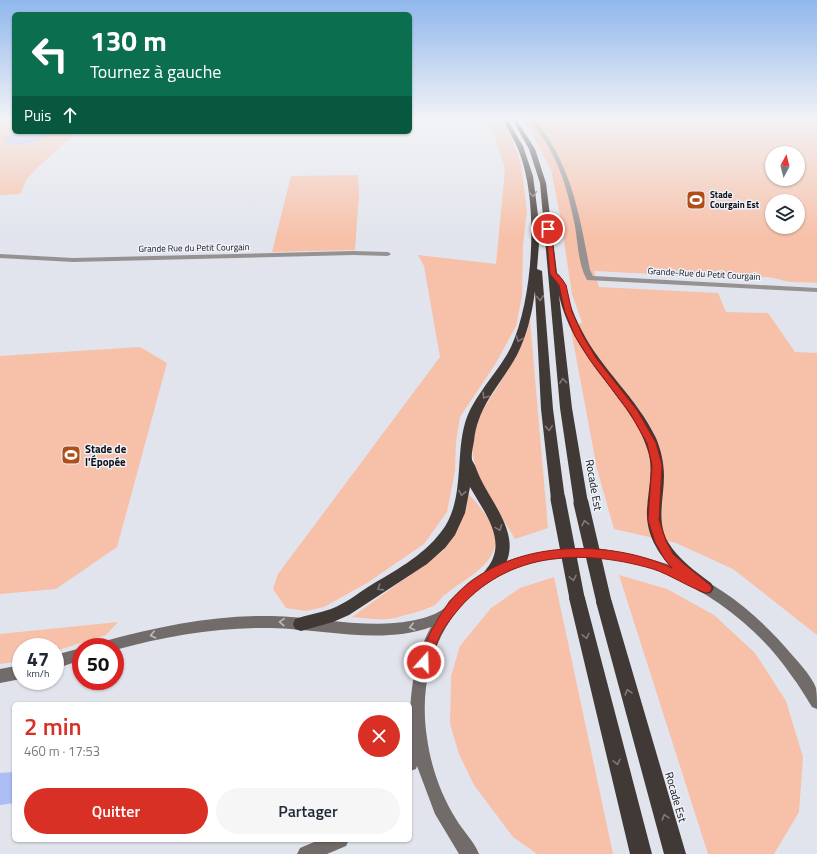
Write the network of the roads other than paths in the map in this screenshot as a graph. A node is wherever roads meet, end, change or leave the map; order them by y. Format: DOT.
graph roads {
  1 [pos="526,159"];
  2 [pos="535,159"];
  3 [pos="558,159"];
  4 [pos="536,231"];
  5 [pos="388,254"];
  6 [pos="0,256"];
  7 [pos="553,274"];
  8 [pos="817,290"];
  9 [pos="467,455"];
  10 [pos="491,574"];
  11 [pos="706,588"];
  12 [pos="448,613"];
  13 [pos="301,624"];
  14 [pos="124,642"];
  15 [pos="12,674"];
  16 [pos="0,676"];
  17 [pos="817,702"];
  18 [pos="418,729"];
  19 [pos="412,754"];
  20 [pos="335,842"];
  21 [pos="306,854"];
  22 [pos="470,854"];
  23 [pos="640,854"];
  24 [pos="675,854"];
  1 -- 4 [label="highway, one-way"];
  2 -- 7 [label="highway, Rocade Est"];
  3 -- 8 [label="street, Grande-Rue du Petit Courgain"];
  4 -- 9 [label="highway, one-way"];
  4 -- 23 [label="highway, one-way, bridge"];
  5 -- 6 [label="street, Grande Rue du Petit Courgain"];
  7 -- 11 [label="highway"];
  24 -- 7 [label="highway, Rocade Est, one-way, bridge"];
  9 -- 10 [label="highway, one-way"];
  9 -- 13 [label="highway, one-way"];
  10 -- 11 [label="main road"];
  10 -- 12 [label="main road"];
  11 -- 17 [label="main road"];
  12 -- 13 [label="main road, one-way"];
  12 -- 18 [label="main road"];
  13 -- 14 [label="main road, one-way"];
  15 -- 16 [label="main road"];
  18 -- 19 [label="main road"];
  18 -- 22 [label="main road"];
  20 -- 21 [label="main road"];
}
